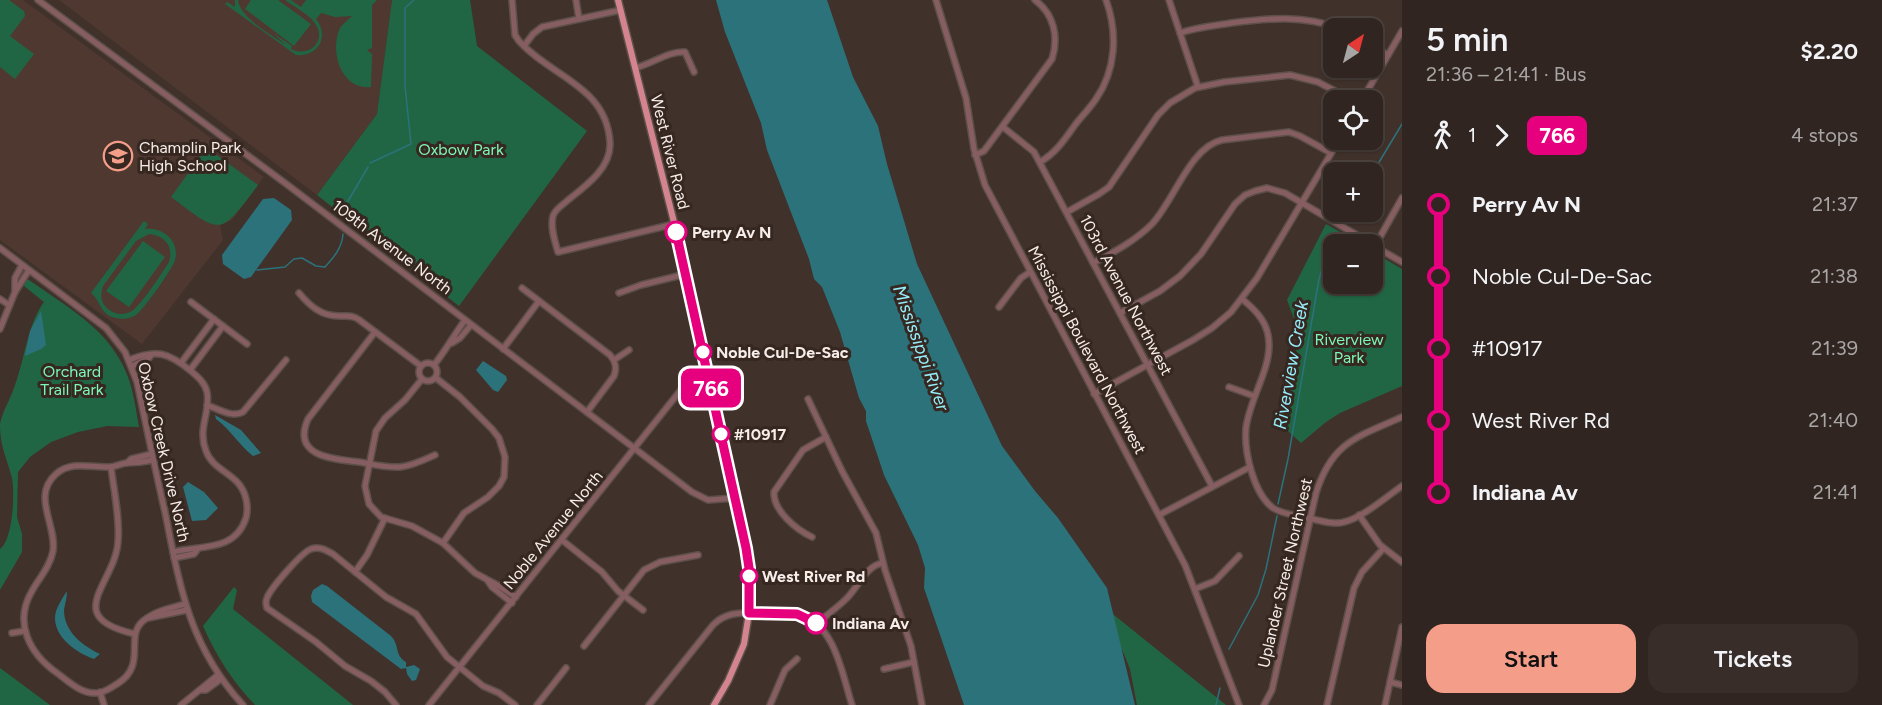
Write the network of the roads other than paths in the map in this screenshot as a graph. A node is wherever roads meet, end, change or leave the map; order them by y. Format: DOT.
graph roads {
  1 [pos="38,0"];
  2 [pos="512,0"];
  3 [pos="576,0"];
  4 [pos="618,0"];
  5 [pos="936,0"];
  6 [pos="1035,0"];
  7 [pos="1106,0"];
  8 [pos="1169,0"];
  9 [pos="621,10"];
  10 [pos="579,19"];
  11 [pos="1323,24"];
  12 [pos="1402,31"];
  13 [pos="1180,33"];
  14 [pos="524,46"];
  15 [pos="1383,52"];
  16 [pos="1388,55"];
  17 [pos="635,68"];
  18 [pos="694,72"];
  19 [pos="1198,87"];
  20 [pos="1333,90"];
  21 [pos="1368,90"];
  22 [pos="1003,127"];
  23 [pos="1333,150"];
  24 [pos="1331,153"];
  25 [pos="975,155"];
  26 [pos="1040,162"];
  27 [pos="1402,198"];
  28 [pos="1302,203"];
  29 [pos="1067,212"];
  30 [pos="674,224"];
  31 [pos="1354,234"];
  32 [pos="1380,234"];
  33 [pos="0,248"];
  34 [pos="1383,251"];
  35 [pos="1402,262"];
  36 [pos="1093,263"];
  37 [pos="22,265"];
  38 [pos="29,270"];
  39 [pos="1030,272"];
  40 [pos="686,274"];
  41 [pos="522,288"];
  42 [pos="15,292"];
  43 [pos="299,292"];
  44 [pos="619,293"];
  45 [pos="0,298"];
  46 [pos="1242,299"];
  47 [pos="539,301"];
  48 [pos="191,302"];
  49 [pos="9,305"];
  50 [pos="999,307"];
  51 [pos="1120,313"];
  52 [pos="214,319"];
  53 [pos="465,320"];
  54 [pos="471,325"];
  55 [pos="223,326"];
  56 [pos="0,328"];
  57 [pos="375,332"];
  58 [pos="247,344"];
  59 [pos="451,344"];
  60 [pos="503,349"];
  61 [pos="629,350"];
  62 [pos="151,355"];
  63 [pos="129,360"];
  64 [pos="286,360"];
  65 [pos="614,360"];
  66 [pos="181,363"];
  67 [pos="434,365"];
  68 [pos="1147,365"];
  69 [pos="132,366"];
  70 [pos="421,366"];
  71 [pos="190,370"];
  72 [pos="696,371"];
  73 [pos="436,378"];
  74 [pos="422,380"];
  75 [pos="1230,387"];
  76 [pos="1094,394"];
  77 [pos="1254,396"];
  78 [pos="808,399"];
  79 [pos="207,405"];
  80 [pos="587,412"];
  81 [pos="1402,417"];
  82 [pos="826,437"];
  83 [pos="634,448"];
  84 [pos="435,455"];
  85 [pos="153,457"];
  86 [pos="104,460"];
  87 [pos="369,464"];
  88 [pos="108,467"];
  89 [pos="1250,467"];
  90 [pos="1212,486"];
  91 [pos="1402,486"];
  92 [pos="735,498"];
  93 [pos="1159,515"];
  94 [pos="1359,515"];
  95 [pos="385,518"];
  96 [pos="1310,519"];
  97 [pos="812,537"];
  98 [pos="562,540"];
  99 [pos="443,543"];
  100 [pos="1383,549"];
  101 [pos="174,555"];
  102 [pos="698,555"];
  103 [pos="1239,556"];
  104 [pos="1402,562"];
  105 [pos="883,563"];
  106 [pos="355,572"];
  107 [pos="1195,589"];
  108 [pos="623,595"];
  109 [pos="514,600"];
  110 [pos="186,607"];
  111 [pos="643,610"];
  112 [pos="749,613"];
  113 [pos="817,624"];
  114 [pos="1402,627"];
  115 [pos="24,631"];
  116 [pos="12,633"];
  117 [pos="135,634"];
  118 [pos="584,646"];
  119 [pos="797,659"];
  120 [pos="914,662"];
  121 [pos="460,667"];
  122 [pos="566,668"];
  123 [pos="884,669"];
  124 [pos="220,677"];
  125 [pos="1390,682"];
  126 [pos="1402,685"];
  127 [pos="100,692"];
  128 [pos="104,705"];
  129 [pos="181,705"];
  130 [pos="243,705"];
  131 [pos="396,705"];
  132 [pos="429,705"];
  133 [pos="515,705"];
  134 [pos="537,705"];
  135 [pos="649,705"];
  136 [pos="714,705"];
  137 [pos="770,705"];
  138 [pos="852,705"];
  139 [pos="922,705"];
  140 [pos="1239,705"];
  141 [pos="1264,705"];
  142 [pos="1327,705"];
  143 [pos="1385,705"];
  1 -- 53 [label="street, 109th Avenue North"];
  2 -- 14 [label="street"];
  3 -- 10 [label="street"];
  4 -- 9 [label="main road, West River Road"];
  5 -- 25 [label="street, Mississippi Boulevard Northwest"];
  6 -- 22 [label="street"];
  7 -- 26 [label="street"];
  8 -- 13 [label="street"];
  9 -- 10 [label="street"];
  9 -- 17 [label="main road, West River Road"];
  10 -- 14 [label="street"];
  11 -- 13 [label="street"];
  12 -- 16 [label="street"];
  13 -- 19 [label="street"];
  14 -- 30 [label="street"];
  15 -- 16 [label="street"];
  16 -- 21 [label="street"];
  17 -- 18 [label="street"];
  17 -- 30 [label="main road, West River Road"];
  19 -- 20 [label="street"];
  19 -- 29 [label="street"];
  22 -- 25 [label="street"];
  22 -- 26 [label="street, 103rd Avenue Northwest"];
  23 -- 24 [label="street"];
  24 -- 28 [label="street"];
  24 -- 36 [label="street"];
  25 -- 39 [label="street, Mississippi Boulevard Northwest"];
  26 -- 29 [label="street, 103rd Avenue Northwest"];
  27 -- 32 [label="street"];
  28 -- 31 [label="street"];
  28 -- 46 [label="street"];
  28 -- 51 [label="street"];
  29 -- 36 [label="street, 103rd Avenue Northwest"];
  30 -- 40 [label="main road, West River Road"];
  33 -- 37 [label="street, Oxbow Creek Drive North"];
  34 -- 35 [label="street"];
  36 -- 51 [label="street, 103rd Avenue Northwest"];
  37 -- 38 [label="street, Oxbow Creek Drive North"];
  37 -- 42 [label="street"];
  38 -- 42 [label="street"];
  38 -- 63 [label="street, Oxbow Creek Drive North"];
  39 -- 50 [label="street"];
  39 -- 76 [label="street, Mississippi Boulevard Northwest"];
  40 -- 44 [label="street"];
  40 -- 92 [label="main road, West River Road"];
  41 -- 47 [label="street"];
  42 -- 49 [label="street"];
  43 -- 57 [label="street"];
  45 -- 49 [label="street"];
  46 -- 68 [label="street"];
  46 -- 77 [label="street"];
  47 -- 60 [label="street"];
  47 -- 65 [label="street"];
  48 -- 52 [label="street"];
  49 -- 56 [label="street"];
  51 -- 68 [label="street, 103rd Avenue Northwest"];
  52 -- 55 [label="street"];
  52 -- 66 [label="street"];
  53 -- 54 [label="street, 109th Avenue North"];
  53 -- 59 [label="street"];
  54 -- 59 [label="street"];
  54 -- 60 [label="street, 109th Avenue North"];
  55 -- 58 [label="street"];
  55 -- 71 [label="street"];
  57 -- 70 [label="street"];
  57 -- 87 [label="street"];
  59 -- 67 [label="street"];
  60 -- 80 [label="street, 109th Avenue North"];
  61 -- 65 [label="street"];
  62 -- 63 [label="street"];
  62 -- 66 [label="street"];
  62 -- 69 [label="street"];
  63 -- 69 [label="street, Oxbow Creek Drive North"];
  64 -- 79 [label="street"];
  65 -- 80 [label="street"];
  66 -- 71 [label="street"];
  67 -- 70 [label="street"];
  67 -- 73 [label="street"];
  68 -- 76 [label="street"];
  68 -- 90 [label="street, 103rd Avenue Northwest"];
  69 -- 85 [label="street, Oxbow Creek Drive North"];
  70 -- 74 [label="street"];
  71 -- 79 [label="street"];
  72 -- 83 [label="street, Noble Avenue North"];
  73 -- 74 [label="street"];
  73 -- 99 [label="street"];
  74 -- 87 [label="street"];
  75 -- 77 [label="street"];
  76 -- 93 [label="street, Mississippi Boulevard Northwest"];
  77 -- 89 [label="street"];
  78 -- 82 [label="street"];
  79 -- 101 [label="street"];
  80 -- 83 [label="street, 109th Avenue North"];
  81 -- 96 [label="street, Uplander Street Northwest"];
  82 -- 97 [label="street"];
  82 -- 105 [label="street"];
  83 -- 92 [label="street, 109th Avenue North"];
  83 -- 98 [label="street, Noble Avenue North"];
  84 -- 87 [label="street"];
  85 -- 88 [label="street"];
  85 -- 101 [label="street, Oxbow Creek Drive North"];
  86 -- 88 [label="street"];
  87 -- 95 [label="street"];
  88 -- 115 [label="street"];
  88 -- 117 [label="street"];
  89 -- 90 [label="street"];
  89 -- 96 [label="street"];
  90 -- 93 [label="street"];
  91 -- 94 [label="street"];
  92 -- 112 [label="main road, West River Road"];
  93 -- 107 [label="street, Mississippi Boulevard Northwest"];
  94 -- 96 [label="street"];
  94 -- 100 [label="street"];
  95 -- 99 [label="street"];
  95 -- 106 [label="street"];
  96 -- 141 [label="street, Uplander Street Northwest"];
  98 -- 108 [label="street"];
  98 -- 109 [label="street, Noble Avenue North"];
  99 -- 109 [label="street"];
  100 -- 104 [label="street"];
  100 -- 142 [label="street"];
  101 -- 110 [label="street, Oxbow Creek Drive North"];
  102 -- 108 [label="street"];
  103 -- 107 [label="street"];
  105 -- 113 [label="street"];
  105 -- 120 [label="street"];
  106 -- 121 [label="street"];
  106 -- 131 [label="street"];
  107 -- 140 [label="street, Mississippi Boulevard Northwest"];
  108 -- 111 [label="street"];
  108 -- 118 [label="street"];
  109 -- 121 [label="street, Noble Avenue North"];
  110 -- 117 [label="street"];
  110 -- 124 [label="street, Oxbow Creek Drive North"];
  112 -- 113 [label="street"];
  112 -- 135 [label="street"];
  112 -- 136 [label="main road, West River Road"];
  113 -- 138 [label="street"];
  114 -- 125 [label="street"];
  115 -- 116 [label="street"];
  115 -- 127 [label="street"];
  117 -- 127 [label="street"];
  119 -- 137 [label="street"];
  120 -- 123 [label="street"];
  120 -- 139 [label="street"];
  121 -- 132 [label="street, Noble Avenue North"];
  121 -- 133 [label="street"];
  122 -- 134 [label="street"];
  124 -- 129 [label="street"];
  124 -- 130 [label="street, Oxbow Creek Drive North"];
  125 -- 126 [label="street"];
  125 -- 143 [label="street"];
  127 -- 128 [label="street"];
}
